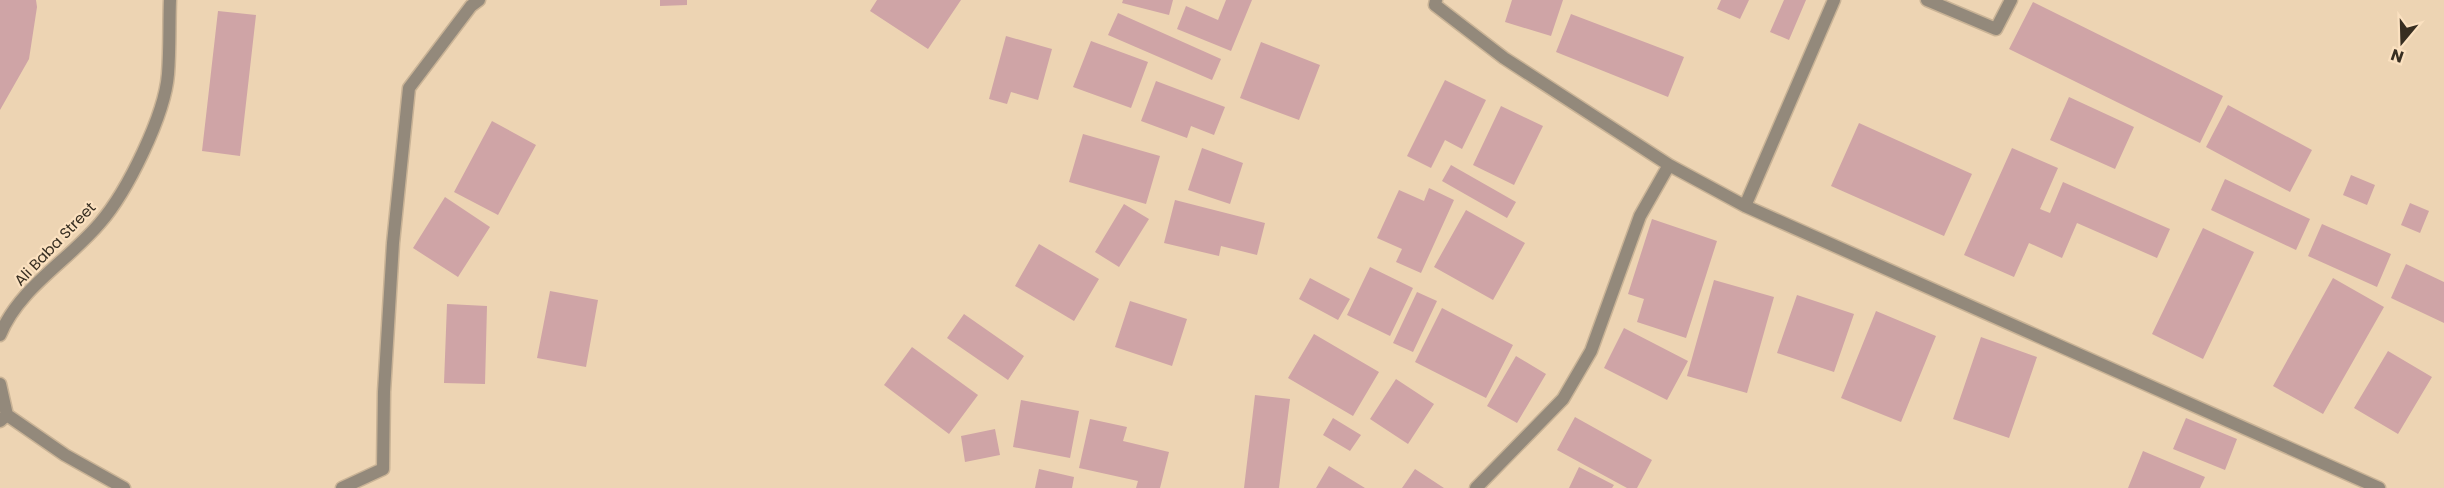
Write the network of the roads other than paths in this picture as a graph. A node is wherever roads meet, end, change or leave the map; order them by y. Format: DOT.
graph roads {
  1 [pos="170,0"];
  2 [pos="479,0"];
  3 [pos="1436,0"];
  4 [pos="1834,0"];
  5 [pos="1927,0"];
  6 [pos="2011,0"];
  7 [pos="1669,165"];
  8 [pos="1745,206"];
  9 [pos="0,335"];
  10 [pos="0,384"];
  11 [pos="4,418"];
  12 [pos="124,488"];
  13 [pos="342,488"];
  14 [pos="1476,488"];
  15 [pos="2379,488"];
  1 -- 9 [label="street, Ali Baba Street"];
  2 -- 13 [label="street"];
  3 -- 7 [label="street"];
  4 -- 8 [label="street"];
  5 -- 6 [label="street"];
  7 -- 8 [label="street"];
  7 -- 14 [label="street"];
  8 -- 15 [label="street"];
  10 -- 11 [label="street"];
  11 -- 12 [label="street"];
}
